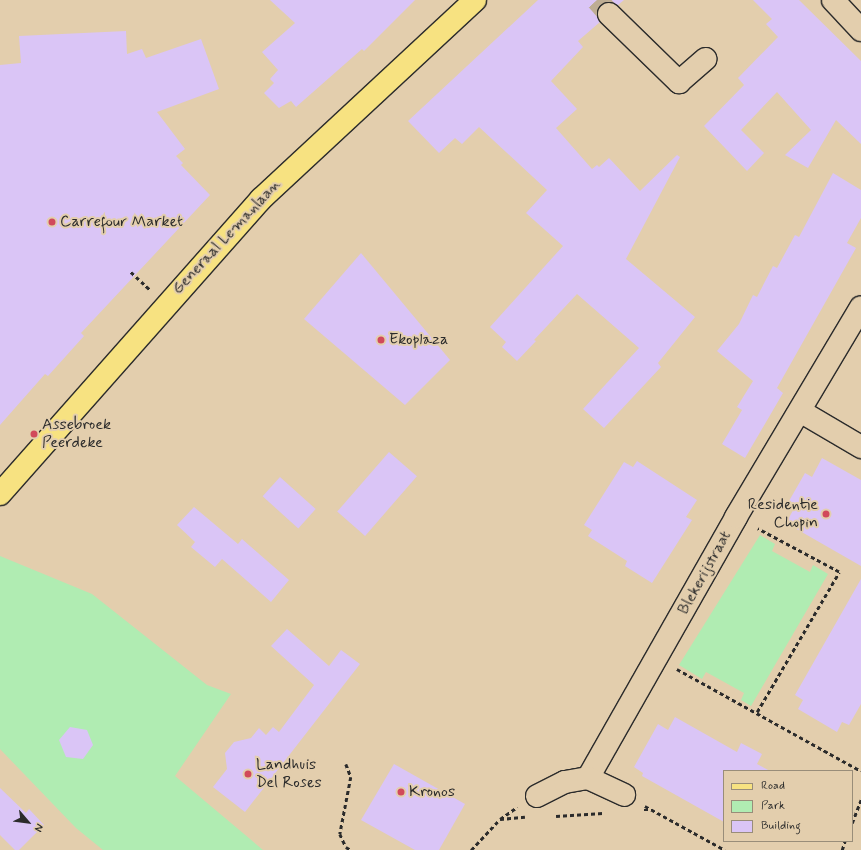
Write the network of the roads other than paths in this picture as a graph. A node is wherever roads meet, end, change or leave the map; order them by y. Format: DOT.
graph roads {
  1 [pos="475,0"];
  2 [pos="833,0"];
  3 [pos="609,14"];
  4 [pos="861,30"];
  5 [pos="704,59"];
  6 [pos="861,308"];
  7 [pos="800,411"];
  8 [pos="861,447"];
  9 [pos="0,494"];
  10 [pos="588,778"];
  11 [pos="537,796"];
  12 [pos="631,803"];
  1 -- 9 [label="main road, Generaal Lemanlaan"];
  2 -- 4 [label="street"];
  3 -- 5 [label="street"];
  6 -- 7 [label="street, Blekerijstraat"];
  7 -- 8 [label="street"];
  7 -- 10 [label="street, Blekerijstraat"];
  10 -- 11 [label="street"];
  10 -- 12 [label="street"];
}
